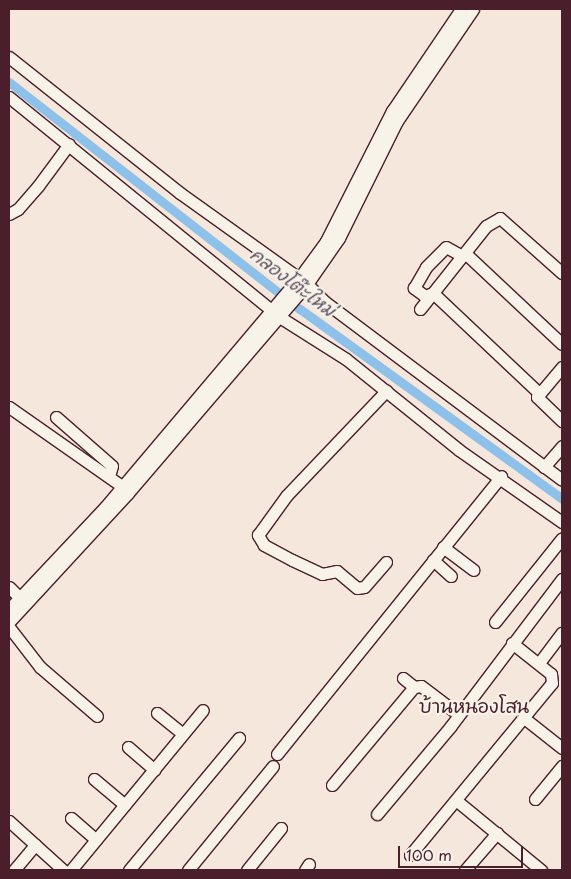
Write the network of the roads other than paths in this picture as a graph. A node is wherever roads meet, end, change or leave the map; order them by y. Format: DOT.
graph roads {
  1 [pos="461,9"];
  2 [pos="473,9"];
  3 [pos="9,57"];
  4 [pos="9,97"];
  5 [pos="70,144"];
  6 [pos="9,214"];
  7 [pos="463,254"];
  8 [pos="562,273"];
  9 [pos="301,283"];
  10 [pos="433,293"];
  11 [pos="420,309"];
  12 [pos="276,311"];
  13 [pos="562,344"];
  14 [pos="562,367"];
  15 [pos="386,391"];
  16 [pos="539,393"];
  17 [pos="9,407"];
  18 [pos="56,417"];
  19 [pos="562,422"];
  20 [pos="562,446"];
  21 [pos="544,466"];
  22 [pos="109,476"];
  23 [pos="500,476"];
  24 [pos="562,480"];
  25 [pos="122,486"];
  26 [pos="562,522"];
  27 [pos="562,538"];
  28 [pos="443,547"];
  29 [pos="433,560"];
  30 [pos="386,562"];
  31 [pos="473,570"];
  32 [pos="451,576"];
  33 [pos="562,579"];
  34 [pos="9,586"];
  35 [pos="20,598"];
  36 [pos="9,609"];
  37 [pos="9,622"];
  38 [pos="495,622"];
  39 [pos="9,627"];
  40 [pos="562,633"];
  41 [pos="512,643"];
  42 [pos="539,663"];
  43 [pos="403,678"];
  44 [pos="414,687"];
  45 [pos="202,710"];
  46 [pos="157,713"];
  47 [pos="458,714"];
  48 [pos="97,716"];
  49 [pos="524,718"];
  50 [pos="183,734"];
  51 [pos="240,738"];
  52 [pos="128,747"];
  53 [pos="562,748"];
  54 [pos="277,754"];
  55 [pos="273,766"];
  56 [pos="562,766"];
  57 [pos="154,770"];
  58 [pos="94,779"];
  59 [pos="332,784"];
  60 [pos="535,799"];
  61 [pos="457,801"];
  62 [pos="125,805"];
  63 [pos="377,814"];
  64 [pos="71,818"];
  65 [pos="9,822"];
  66 [pos="280,828"];
  67 [pos="497,833"];
  68 [pos="96,840"];
  69 [pos="35,845"];
  70 [pos="410,855"];
  71 [pos="14,870"];
  72 [pos="63,870"];
  73 [pos="71,870"];
  74 [pos="129,870"];
  75 [pos="188,870"];
  76 [pos="246,870"];
  77 [pos="466,870"];
  78 [pos="541,870"];
  1 -- 9 [label="street"];
  2 -- 9 [label="street"];
  3 -- 9 [label="street"];
  4 -- 5 [label="street"];
  5 -- 6 [label="street"];
  5 -- 12 [label="street"];
  7 -- 8 [label="street"];
  7 -- 10 [label="street"];
  7 -- 10 [label="street"];
  7 -- 13 [label="street"];
  9 -- 12 [label="street"];
  9 -- 21 [label="street"];
  10 -- 11 [label="street"];
  10 -- 16 [label="street"];
  12 -- 15 [label="street"];
  12 -- 25 [label="street"];
  12 -- 37 [label="street"];
  14 -- 16 [label="street"];
  15 -- 23 [label="street"];
  15 -- 30 [label="street"];
  16 -- 19 [label="street"];
  17 -- 22 [label="street"];
  18 -- 22 [label="street"];
  20 -- 21 [label="street"];
  21 -- 24 [label="street"];
  22 -- 25 [label="street"];
  23 -- 26 [label="street"];
  23 -- 28 [label="street"];
  25 -- 35 [label="street"];
  27 -- 38 [label="street"];
  28 -- 29 [label="street"];
  28 -- 31 [label="street"];
  29 -- 32 [label="street"];
  29 -- 54 [label="street"];
  33 -- 41 [label="street"];
  34 -- 35 [label="street"];
  35 -- 36 [label="street"];
  39 -- 48 [label="street"];
  40 -- 42 [label="street"];
  41 -- 42 [label="street"];
  41 -- 47 [label="street"];
  42 -- 49 [label="street"];
  43 -- 44 [label="street"];
  44 -- 47 [label="street"];
  44 -- 59 [label="street"];
  45 -- 50 [label="street"];
  46 -- 50 [label="street"];
  47 -- 63 [label="street"];
  49 -- 53 [label="street"];
  49 -- 61 [label="street"];
  50 -- 57 [label="street"];
  51 -- 74 [label="street"];
  52 -- 57 [label="street"];
  55 -- 75 [label="street"];
  56 -- 60 [label="street"];
  57 -- 62 [label="street"];
  58 -- 62 [label="street"];
  61 -- 67 [label="street"];
  61 -- 70 [label="street"];
  62 -- 68 [label="street"];
  64 -- 68 [label="street"];
  65 -- 69 [label="street"];
  66 -- 76 [label="street"];
  67 -- 77 [label="street"];
  67 -- 78 [label="street"];
  68 -- 73 [label="street"];
  69 -- 71 [label="street"];
  69 -- 72 [label="street"];
}
